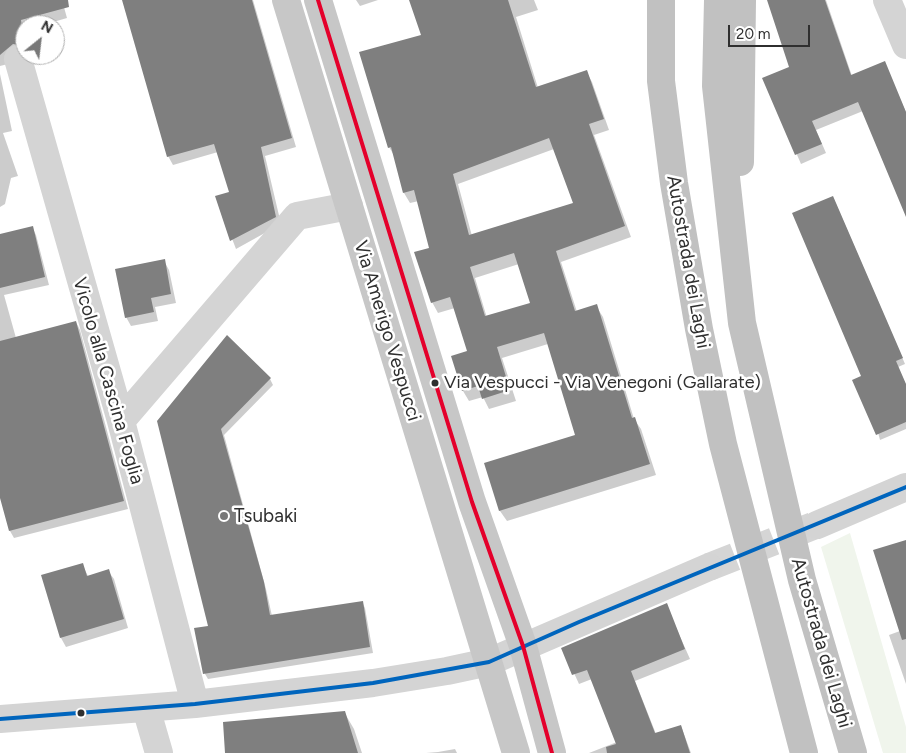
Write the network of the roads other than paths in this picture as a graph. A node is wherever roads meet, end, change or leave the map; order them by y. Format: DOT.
graph roads {
  1 [pos="286,0"];
  2 [pos="318,0"];
  3 [pos="661,0"];
  4 [pos="718,0"];
  5 [pos="742,0"];
  6 [pos="887,0"];
  7 [pos="906,45"];
  8 [pos="20,65"];
  9 [pos="349,206"];
  10 [pos="742,323"];
  11 [pos="121,421"];
  12 [pos="906,486"];
  13 [pos="816,525"];
  14 [pos="710,567"];
  15 [pos="523,646"];
  16 [pos="489,662"];
  17 [pos="194,704"];
  18 [pos="146,708"];
  19 [pos="0,719"];
  20 [pos="159,753"];
  21 [pos="516,753"];
  22 [pos="552,753"];
  23 [pos="804,753"];
  24 [pos="853,753"];
  1 -- 9 [label="main road, Via Amerigo Vespucci"];
  2 -- 15 [label="main road, Via Amerigo Vespucci"];
  3 -- 23 [label="highway, Autostrada dei Laghi"];
  4 -- 10 [label="highway, Autostrada dei Laghi"];
  5 -- 10 [label="highway"];
  6 -- 7 [label="street"];
  8 -- 11 [label="street, Vicolo alla Cascina Foglia"];
  9 -- 11 [label="street"];
  9 -- 16 [label="main road, Via Amerigo Vespucci"];
  10 -- 24 [label="highway, Autostrada dei Laghi"];
  11 -- 17 [label="street, Vicolo alla Cascina Foglia"];
  12 -- 13 [label="street"];
  14 -- 15 [label="street"];
  15 -- 16 [label="street"];
  15 -- 22 [label="main road, Via Amerigo Vespucci"];
  16 -- 17 [label="street"];
  16 -- 21 [label="main road, Via Amerigo Vespucci"];
  17 -- 18 [label="street"];
  18 -- 19 [label="street"];
  18 -- 20 [label="street"];
}
